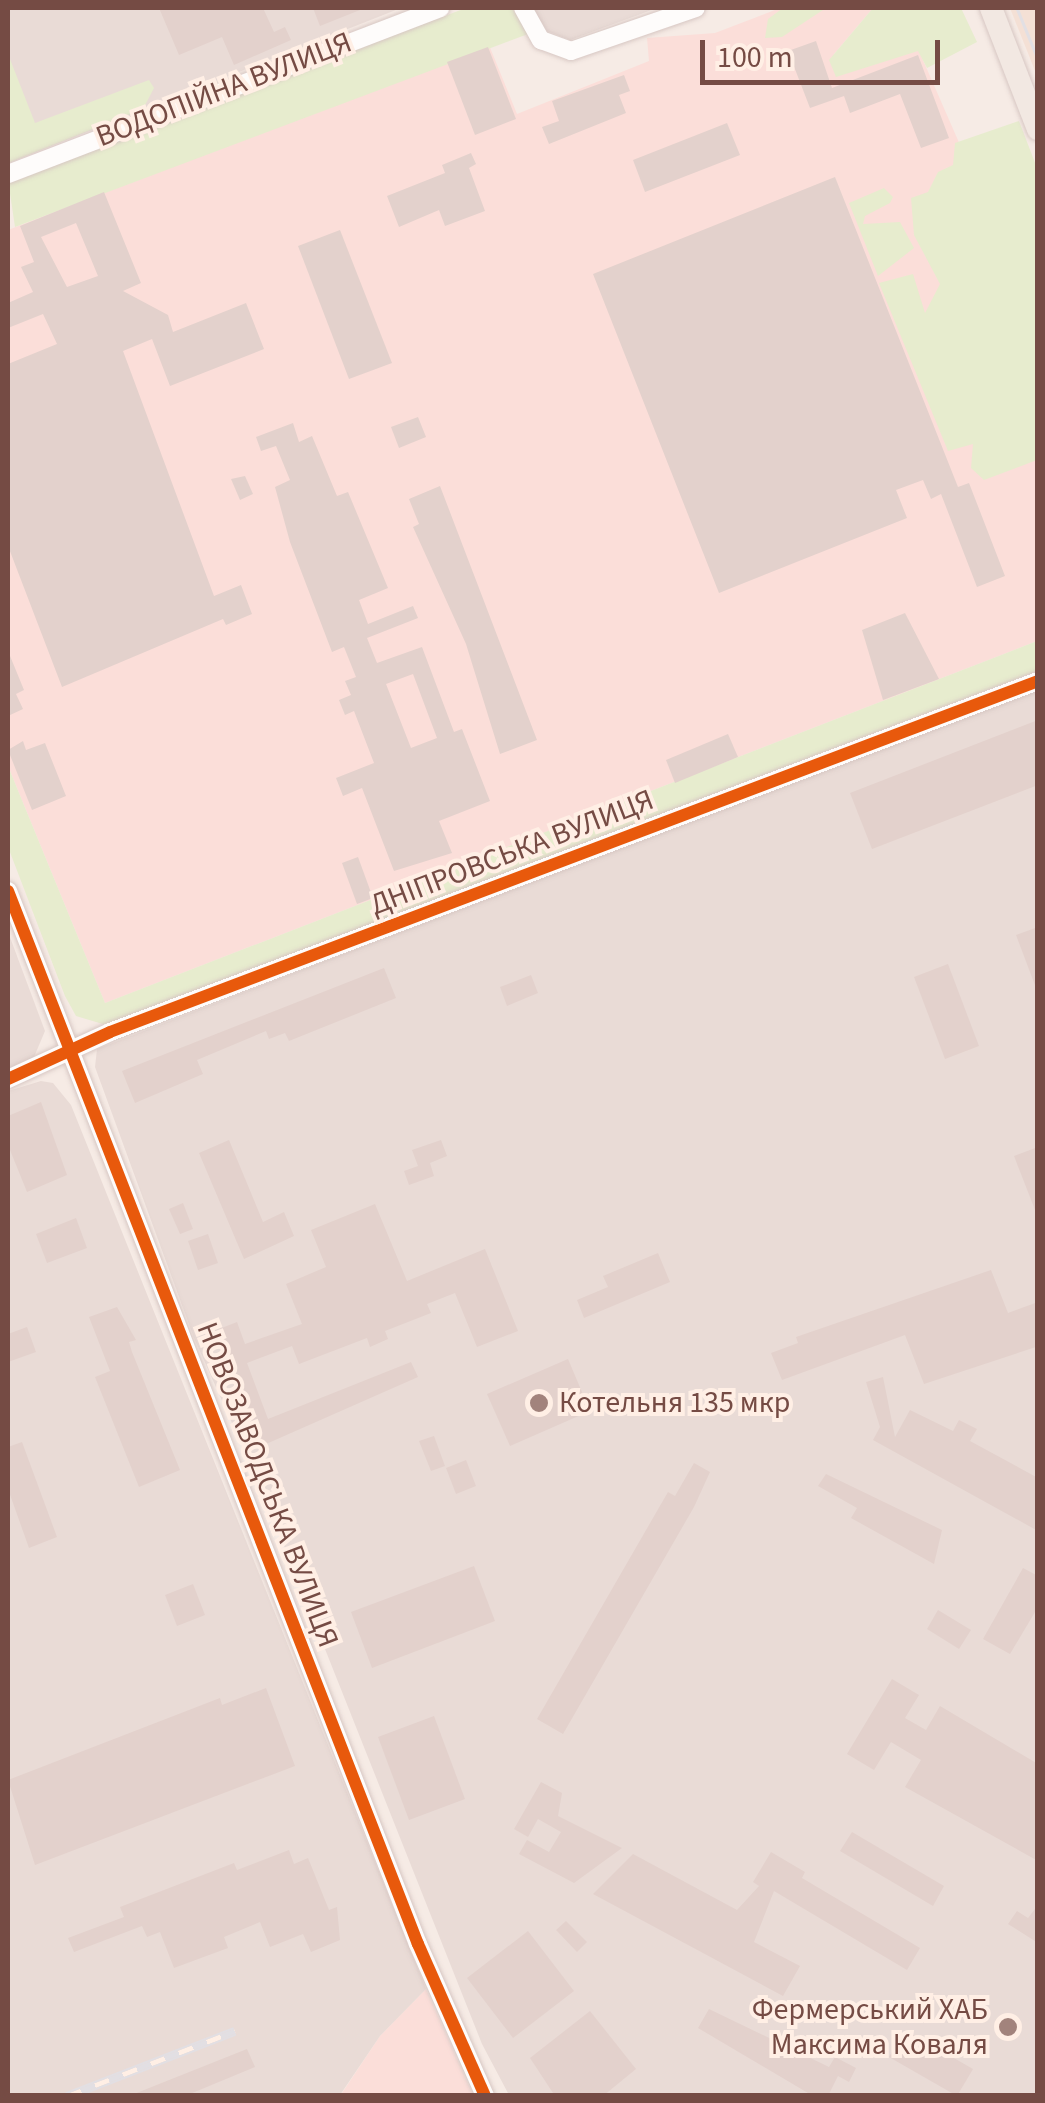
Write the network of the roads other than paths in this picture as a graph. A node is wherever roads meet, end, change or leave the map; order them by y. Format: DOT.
graph roads {
  1 [pos="440,8"];
  2 [pos="523,8"];
  3 [pos="696,8"];
  4 [pos="991,8"];
  5 [pos="1038,129"];
  6 [pos="8,174"];
  7 [pos="1038,681"];
  8 [pos="8,891"];
  9 [pos="71,1052"];
  10 [pos="8,1079"];
  11 [pos="484,2096"];
  1 -- 6 [label="street, ВОДОПІЙНА ВУЛИЦЯ"];
  2 -- 3 [label="street"];
  4 -- 5 [label="main road"];
  7 -- 9 [label="street, ДНІПРОВСЬКА ВУЛИЦЯ"];
  8 -- 9 [label="street, НОВОЗАВОДСЬКА ВУЛИЦЯ"];
  9 -- 10 [label="street, ДНІПРОВСЬКА ВУЛИЦЯ"];
  9 -- 11 [label="street, НОВОЗАВОДСЬКА ВУЛИЦЯ"];
}
